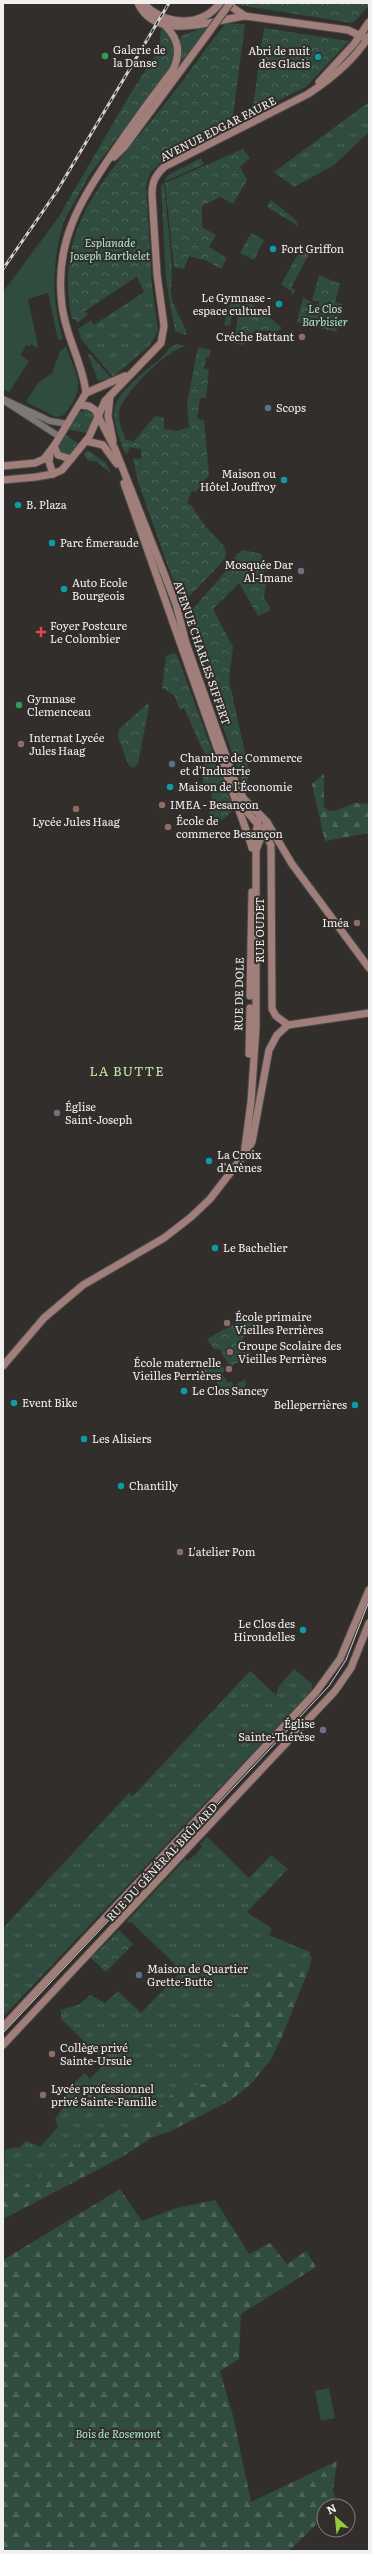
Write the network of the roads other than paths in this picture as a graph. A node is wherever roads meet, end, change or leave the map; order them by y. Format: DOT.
graph roads {
  1 [pos="138,3"];
  2 [pos="143,3"];
  3 [pos="220,3"];
  4 [pos="226,3"];
  5 [pos="230,3"];
  6 [pos="245,16"];
  7 [pos="369,22"];
  8 [pos="165,25"];
  9 [pos="365,37"];
  10 [pos="308,94"];
  11 [pos="105,165"];
  12 [pos="132,372"];
  13 [pos="86,393"];
  14 [pos="110,396"];
  15 [pos="3,399"];
  16 [pos="80,404"];
  17 [pos="98,417"];
  18 [pos="68,424"];
  19 [pos="60,437"];
  20 [pos="86,441"];
  21 [pos="115,449"];
  22 [pos="52,450"];
  23 [pos="71,459"];
  24 [pos="3,466"];
  25 [pos="53,474"];
  26 [pos="3,480"];
  27 [pos="231,787"];
  28 [pos="260,815"];
  29 [pos="267,822"];
  30 [pos="258,824"];
  31 [pos="263,830"];
  32 [pos="252,847"];
  33 [pos="369,968"];
  34 [pos="369,1013"];
  35 [pos="288,1025"];
  36 [pos="244,1155"];
  37 [pos="231,1172"];
  38 [pos="3,1366"];
  39 [pos="369,1590"];
  40 [pos="369,1623"];
  41 [pos="3,2027"];
  42 [pos="3,2046"];
  1 -- 8 [label="main road"];
  2 -- 3 [label="main road"];
  4 -- 6 [label="main road"];
  5 -- 11 [label="main road, bridge"];
  6 -- 8 [label="main road"];
  6 -- 9 [label="main road"];
  7 -- 9 [label="main road, AVENUE EDGAR FAURE"];
  8 -- 11 [label="main road"];
  9 -- 10 [label="main road, AVENUE EDGAR FAURE"];
  9 -- 10 [label="main road, AVENUE EDGAR FAURE"];
  10 -- 12 [label="main road, AVENUE EDGAR FAURE"];
  11 -- 13 [label="main road"];
  12 -- 13 [label="main road"];
  12 -- 14 [label="main road"];
  13 -- 16 [label="main road"];
  14 -- 17 [label="main road"];
  14 -- 21 [label="main road"];
  15 -- 18 [label="street"];
  15 -- 19 [label="street"];
  16 -- 17 [label="main road"];
  16 -- 18 [label="main road"];
  17 -- 20 [label="main road"];
  17 -- 21 [label="main road, AVENUE CHARLES SIFFERT"];
  18 -- 19 [label="main road"];
  19 -- 22 [label="main road"];
  20 -- 23 [label="main road"];
  20 -- 27 [label="main road, AVENUE CHARLES SIFFERT"];
  21 -- 28 [label="main road, AVENUE CHARLES SIFFERT"];
  22 -- 23 [label="main road"];
  22 -- 24 [label="main road"];
  22 -- 25 [label="main road"];
  23 -- 25 [label="main road"];
  25 -- 26 [label="main road"];
  27 -- 30 [label="main road, AVENUE CHARLES SIFFERT"];
  27 -- 32 [label="main road, AVENUE CHARLES SIFFERT"];
  28 -- 29 [label="main road, AVENUE CHARLES SIFFERT"];
  28 -- 30 [label="main road, RUE DE DOLE"];
  29 -- 31 [label="main road, RUE DE DOLE"];
  29 -- 33 [label="main road, AVENUE CHARLES SIFFERT"];
  30 -- 31 [label="main road, AVENUE CHARLES SIFFERT"];
  30 -- 32 [label="main road, RUE DE DOLE"];
  31 -- 35 [label="main road, RUE OUDET"];
  31 -- 36 [label="main road, RUE DE DOLE"];
  32 -- 37 [label="main road, RUE DE DOLE"];
  34 -- 35 [label="main road"];
  35 -- 36 [label="main road"];
  36 -- 37 [label="main road, RUE DE DOLE"];
  37 -- 38 [label="main road, RUE DE DOLE"];
  39 -- 41 [label="main road, RUE DU GÉNÉRAL BRÛLARD"];
  40 -- 42 [label="main road, RUE DU GÉNÉRAL BRÛLARD"];
}
